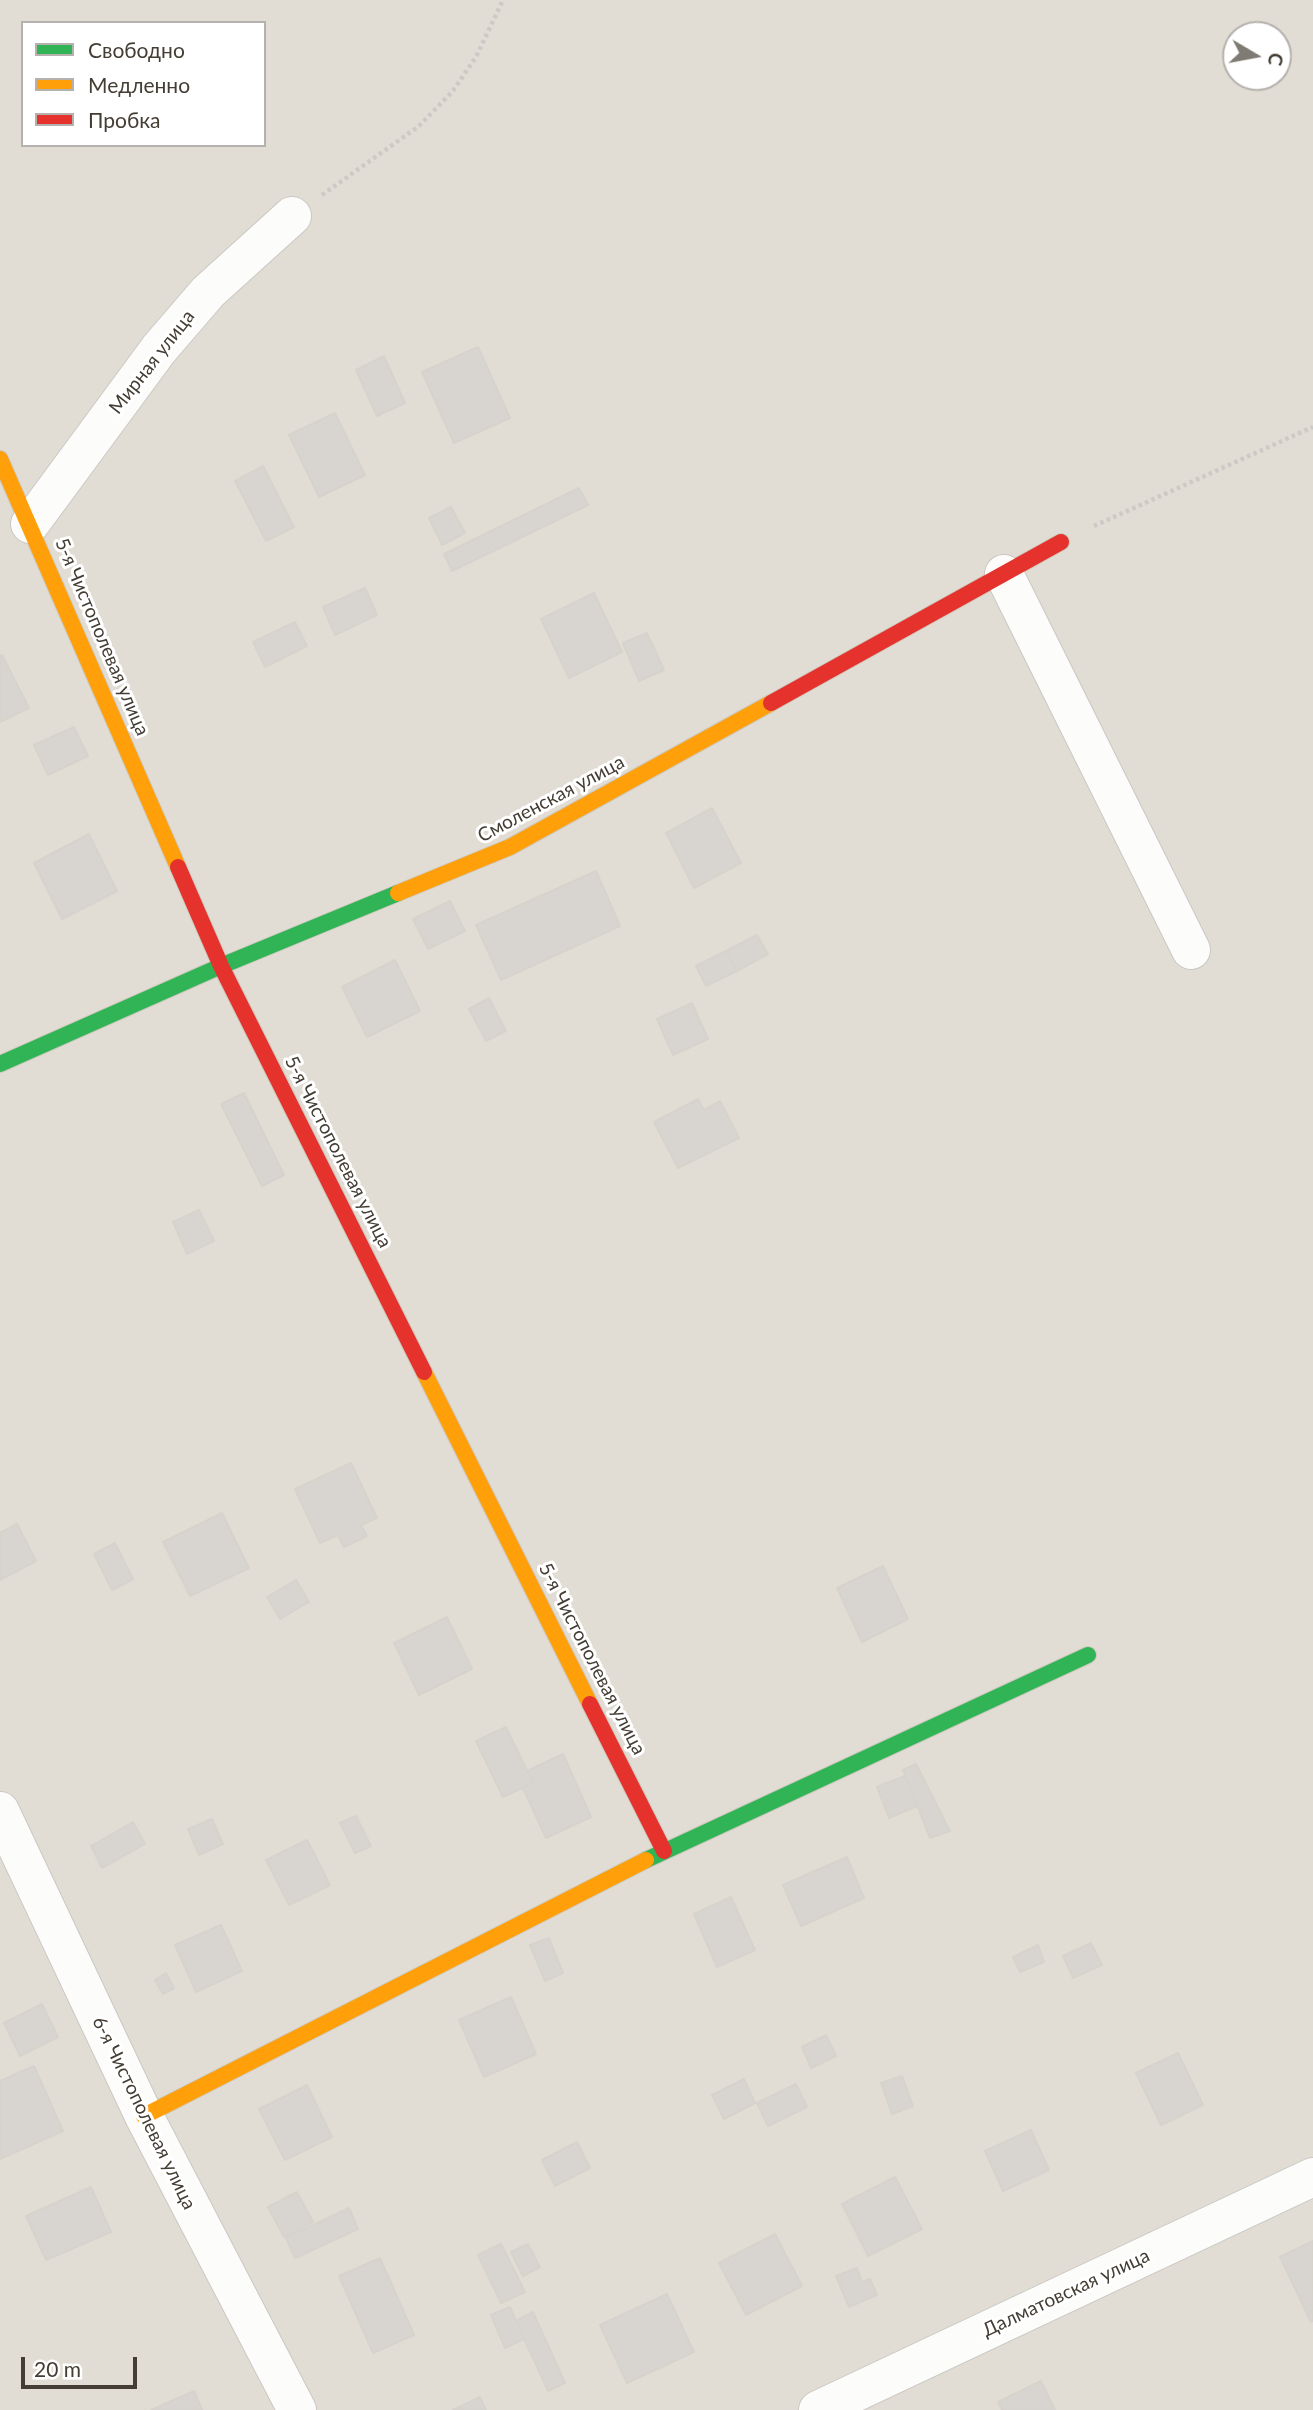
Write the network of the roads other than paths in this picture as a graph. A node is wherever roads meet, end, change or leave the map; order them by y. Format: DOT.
graph roads {
  1 [pos="292,216"];
  2 [pos="0,459"];
  3 [pos="30,524"];
  4 [pos="1061,542"];
  5 [pos="1004,574"];
  6 [pos="1191,950"];
  7 [pos="221,966"];
  8 [pos="0,1064"];
  9 [pos="1088,1655"];
  10 [pos="0,1811"];
  11 [pos="664,1851"];
  12 [pos="144,2116"];
  13 [pos="1313,2177"];
  14 [pos="297,2410"];
  15 [pos="818,2410"];
  1 -- 3 [label="street, Мирная улица"];
  2 -- 3 [label="street, 5-я Чистополевая улица"];
  3 -- 7 [label="street, 5-я Чистополевая улица"];
  4 -- 5 [label="street, Смоленская улица"];
  5 -- 6 [label="street"];
  5 -- 7 [label="street, Смоленская улица"];
  7 -- 8 [label="street, Смоленская улица"];
  7 -- 11 [label="street, 5-я Чистополевая улица"];
  9 -- 11 [label="street"];
  10 -- 12 [label="street, 6-я Чистополевая улица"];
  11 -- 12 [label="street"];
  12 -- 14 [label="street, 6-я Чистополевая улица"];
  13 -- 15 [label="street, Далматовская улица"];
}
